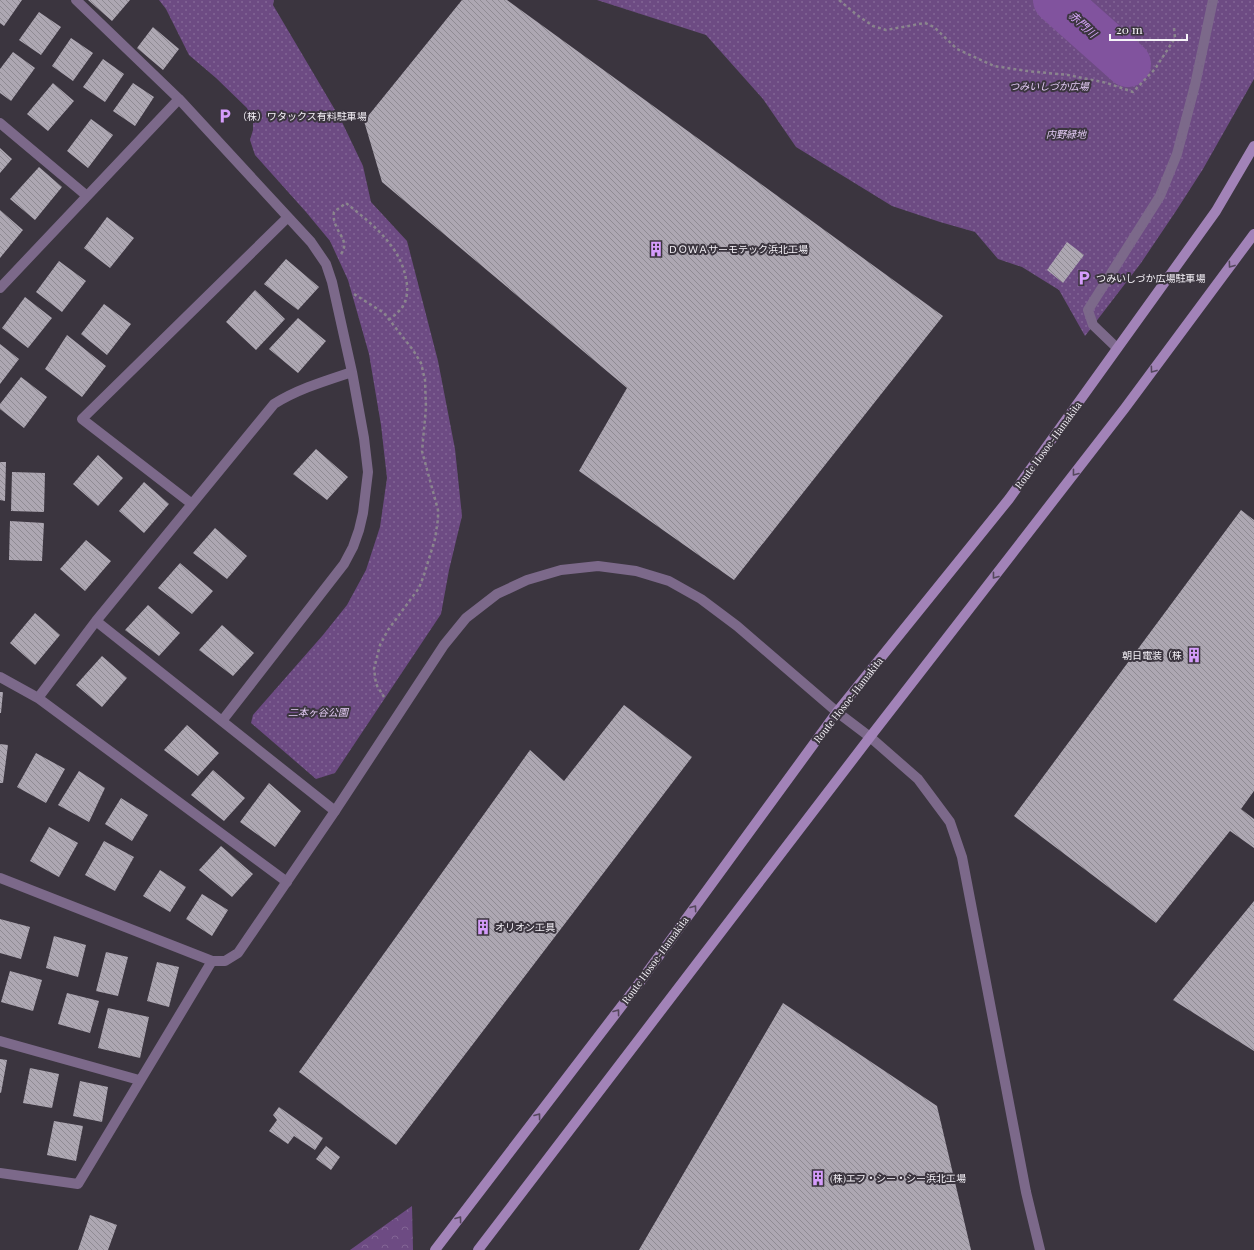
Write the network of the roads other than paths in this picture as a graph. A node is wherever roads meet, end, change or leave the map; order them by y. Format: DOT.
graph roads {
  1 [pos="76,0"];
  2 [pos="1213,0"];
  3 [pos="179,99"];
  4 [pos="0,123"];
  5 [pos="1254,146"];
  6 [pos="87,196"];
  7 [pos="288,217"];
  8 [pos="1254,234"];
  9 [pos="0,288"];
  10 [pos="1117,348"];
  11 [pos="352,372"];
  12 [pos="192,504"];
  13 [pos="96,621"];
  14 [pos="0,677"];
  15 [pos="38,698"];
  16 [pos="837,712"];
  17 [pos="222,721"];
  18 [pos="870,737"];
  19 [pos="335,811"];
  20 [pos="0,878"];
  21 [pos="287,882"];
  22 [pos="215,961"];
  23 [pos="0,1041"];
  24 [pos="139,1080"];
  25 [pos="0,1173"];
  26 [pos="435,1250"];
  27 [pos="478,1250"];
  28 [pos="1040,1250"];
  1 -- 3 [label="street"];
  2 -- 10 [label="street"];
  3 -- 6 [label="street"];
  3 -- 7 [label="street"];
  4 -- 6 [label="street"];
  5 -- 10 [label="main road, Route Hosoe-Hamakita"];
  6 -- 9 [label="street"];
  7 -- 11 [label="street"];
  7 -- 12 [label="street"];
  8 -- 18 [label="main road, one-way"];
  10 -- 16 [label="main road, Route Hosoe-Hamakita"];
  11 -- 12 [label="street"];
  11 -- 17 [label="street"];
  12 -- 13 [label="street"];
  13 -- 15 [label="street"];
  13 -- 17 [label="street"];
  14 -- 15 [label="street"];
  15 -- 21 [label="street"];
  16 -- 18 [label="street"];
  16 -- 19 [label="street"];
  26 -- 16 [label="main road, Route Hosoe-Hamakita, one-way"];
  17 -- 19 [label="street"];
  18 -- 27 [label="main road"];
  18 -- 28 [label="street"];
  19 -- 21 [label="street"];
  20 -- 22 [label="street"];
  21 -- 22 [label="street"];
  22 -- 24 [label="street"];
  23 -- 24 [label="street"];
  24 -- 25 [label="street"];
}
